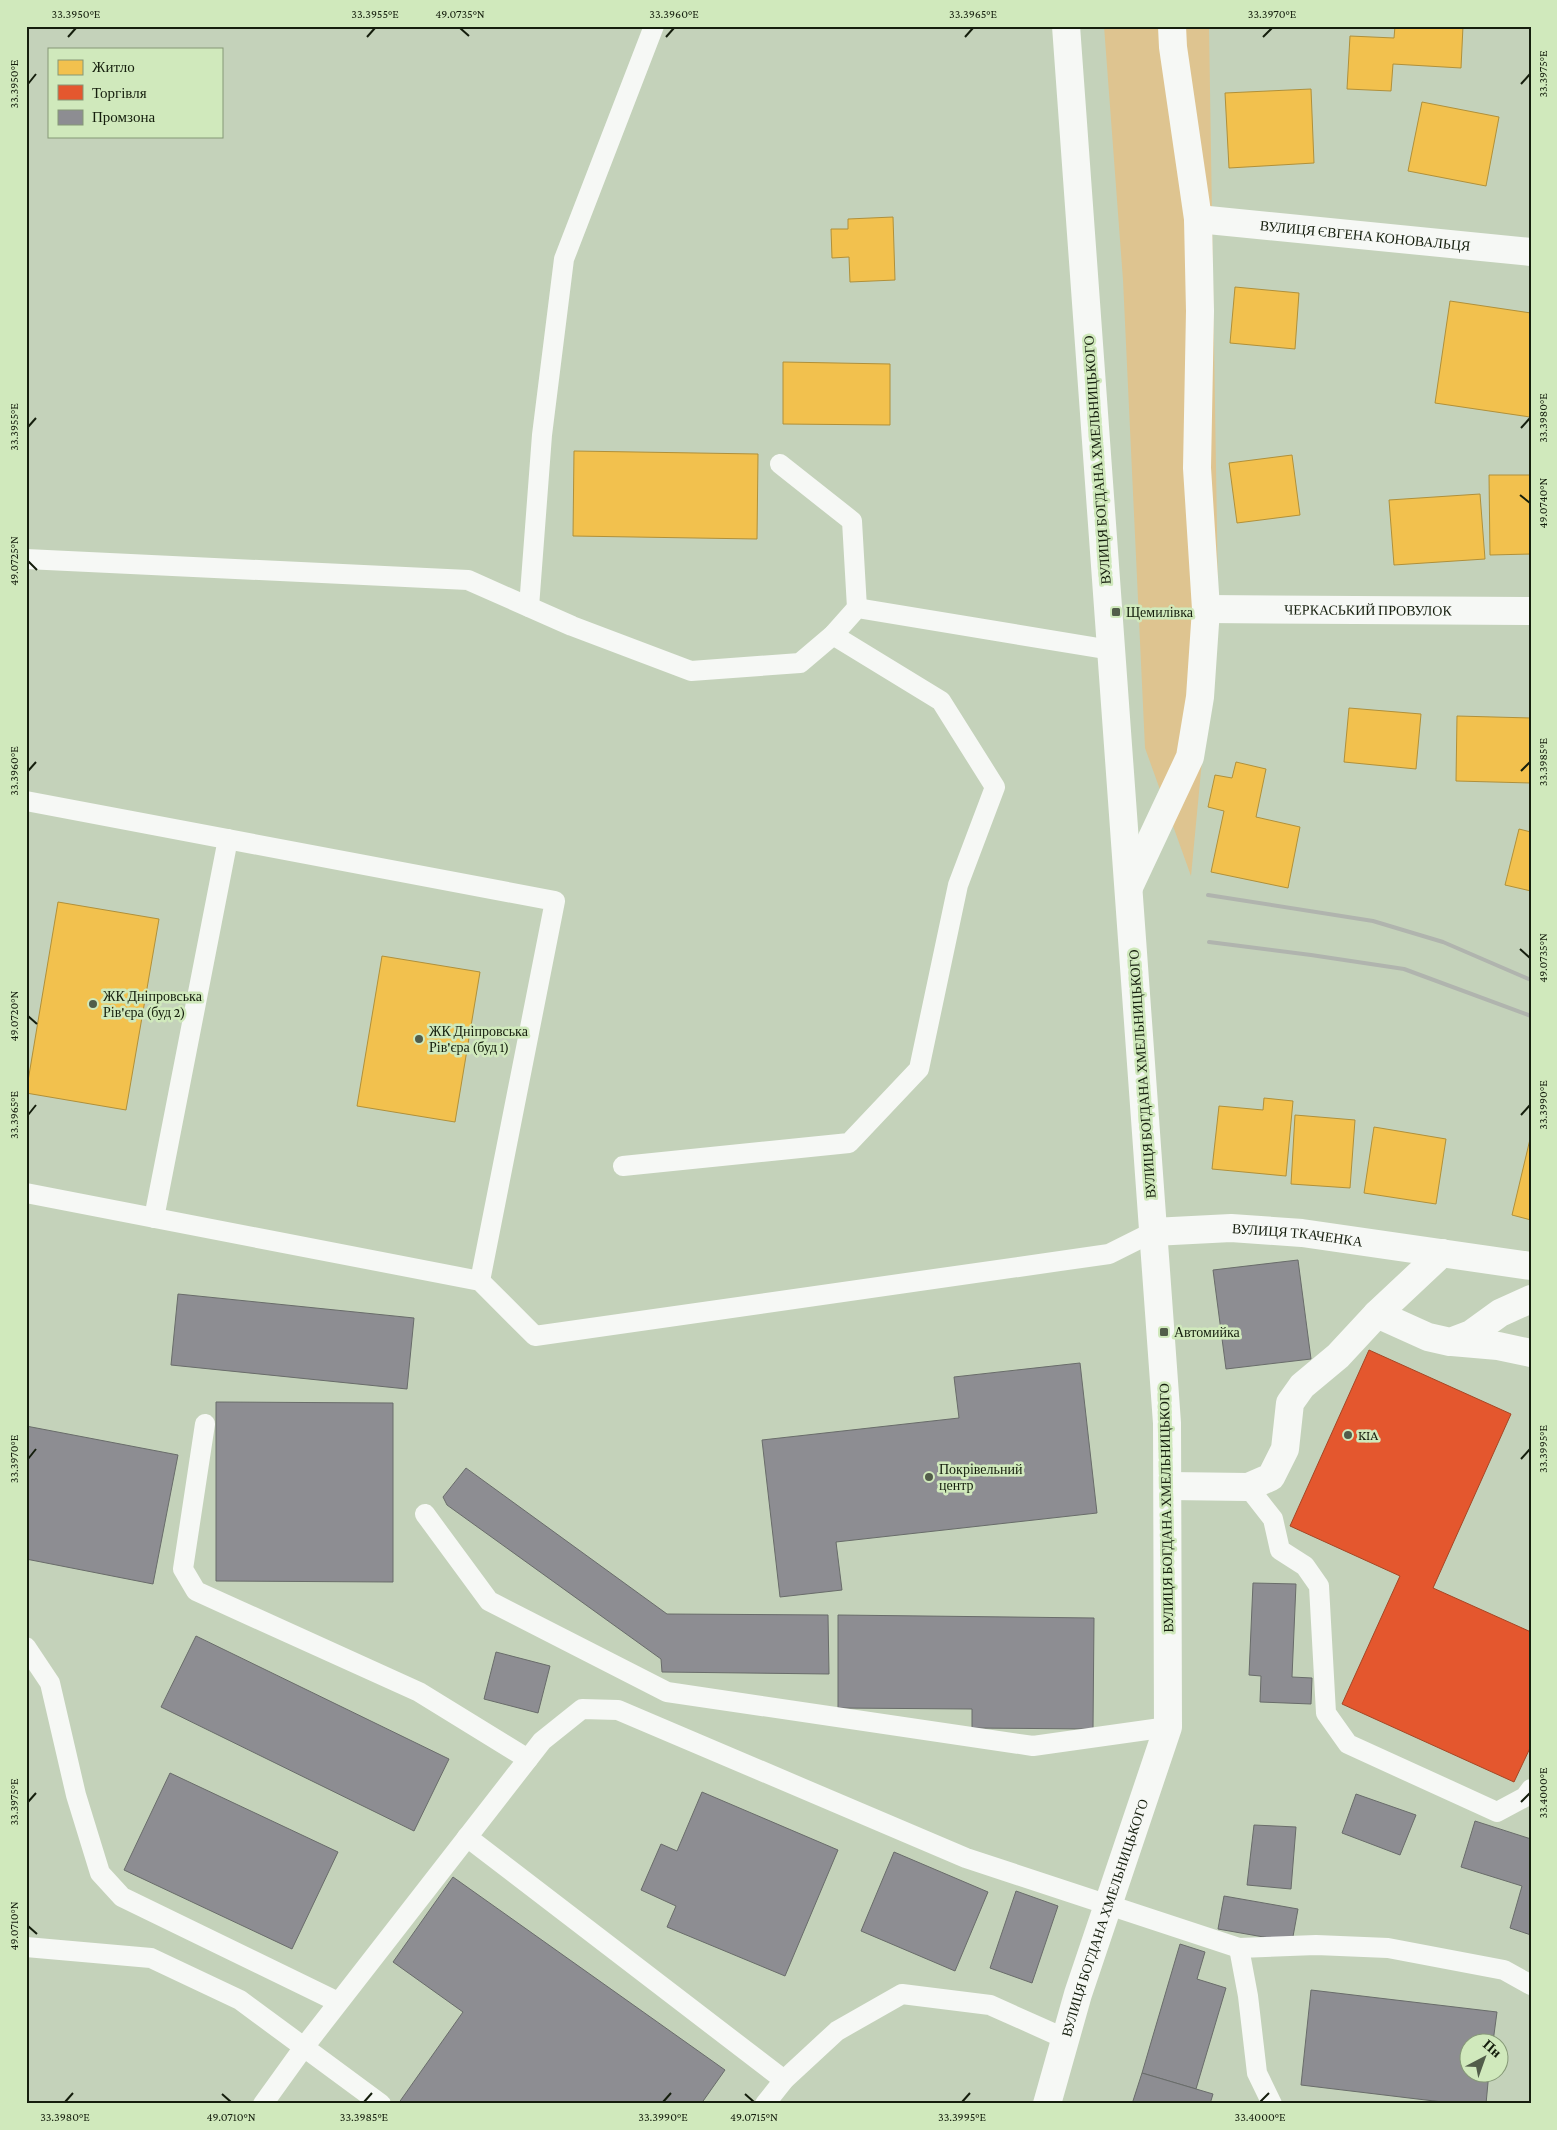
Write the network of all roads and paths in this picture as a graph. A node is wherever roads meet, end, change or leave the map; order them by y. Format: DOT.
graph roads {
  1 [pos="654,26"];
  2 [pos="1066,26"];
  3 [pos="1172,26"];
  4 [pos="1198,219"];
  5 [pos="1531,252"];
  6 [pos="780,464"];
  7 [pos="26,559"];
  8 [pos="529,607"];
  9 [pos="857,608"];
  10 [pos="1206,609"];
  11 [pos="1531,611"];
  12 [pos="833,636"];
  13 [pos="1111,650"];
  14 [pos="26,801"];
  15 [pos="228,839"];
  16 [pos="1129,887"];
  17 [pos="623,1166"];
  18 [pos="26,1194"];
  19 [pos="154,1218"];
  20 [pos="1153,1232"];
  21 [pos="1442,1254"];
  22 [pos="1531,1266"];
  23 [pos="480,1281"];
  24 [pos="1531,1298"];
  25 [pos="1377,1314"];
  26 [pos="1450,1342"];
  27 [pos="1531,1352"];
  28 [pos="205,1424"];
  29 [pos="1169,1486"];
  30 [pos="1248,1487"];
  31 [pos="425,1514"];
  32 [pos="26,1647"];
  33 [pos="1168,1728"];
  34 [pos="528,1759"];
  35 [pos="1531,1789"];
  36 [pos="467,1837"];
  37 [pos="1109,1903"];
  38 [pos="26,1947"];
  39 [pos="1240,1948"];
  40 [pos="1531,1985"];
  41 [pos="338,2002"];
  42 [pos="1066,2039"];
  43 [pos="304,2047"];
  44 [pos="784,2080"];
  45 [pos="263,2104"];
  46 [pos="381,2104"];
  47 [pos="766,2104"];
  48 [pos="1047,2104"];
  49 [pos="1272,2104"];
  1 -- 8 [label="lane"];
  2 -- 13 [label="street, ВУЛИЦЯ БОГДАНА ХМЕЛЬНИЦЬКОГО"];
  3 -- 4 [label="street"];
  4 -- 5 [label="street, ВУЛИЦЯ ЄВГЕНА КОНОВАЛЬЦЯ"];
  4 -- 10 [label="street"];
  6 -- 9 [label="lane"];
  7 -- 8 [label="lane"];
  8 -- 12 [label="lane"];
  9 -- 12 [label="lane"];
  9 -- 13 [label="lane"];
  10 -- 11 [label="street, ЧЕРКАСЬКИЙ ПРОВУЛОК"];
  10 -- 16 [label="street"];
  12 -- 17 [label="lane"];
  13 -- 16 [label="street, ВУЛИЦЯ БОГДАНА ХМЕЛЬНИЦЬКОГО"];
  14 -- 15 [label="lane"];
  15 -- 19 [label="lane"];
  15 -- 23 [label="lane"];
  16 -- 20 [label="street, ВУЛИЦЯ БОГДАНА ХМЕЛЬНИЦЬКОГО"];
  18 -- 19 [label="lane"];
  19 -- 23 [label="lane"];
  20 -- 21 [label="street, ВУЛИЦЯ ТКАЧЕНКА"];
  20 -- 23 [label="lane"];
  20 -- 29 [label="street, ВУЛИЦЯ БОГДАНА ХМЕЛЬНИЦЬКОГО"];
  21 -- 22 [label="street, ВУЛИЦЯ ТКАЧЕНКА"];
  21 -- 25 [label="street"];
  24 -- 26 [label="street"];
  25 -- 26 [label="street"];
  25 -- 30 [label="street"];
  26 -- 27 [label="street"];
  28 -- 34 [label="lane"];
  29 -- 30 [label="street"];
  29 -- 33 [label="street, ВУЛИЦЯ БОГДАНА ХМЕЛЬНИЦЬКОГО"];
  30 -- 35 [label="lane"];
  31 -- 33 [label="lane"];
  32 -- 41 [label="lane"];
  33 -- 37 [label="street, ВУЛИЦЯ БОГДАНА ХМЕЛЬНИЦЬКОГО"];
  34 -- 36 [label="lane"];
  34 -- 37 [label="lane"];
  36 -- 41 [label="lane"];
  36 -- 44 [label="lane"];
  37 -- 39 [label="lane"];
  37 -- 42 [label="street, ВУЛИЦЯ БОГДАНА ХМЕЛЬНИЦЬКОГО"];
  38 -- 43 [label="lane"];
  39 -- 40 [label="lane"];
  39 -- 49 [label="lane"];
  41 -- 43 [label="lane"];
  42 -- 44 [label="lane"];
  42 -- 48 [label="street, ВУЛИЦЯ БОГДАНА ХМЕЛЬНИЦЬКОГО"];
  43 -- 45 [label="lane"];
  43 -- 46 [label="lane"];
  44 -- 47 [label="lane"];
}
